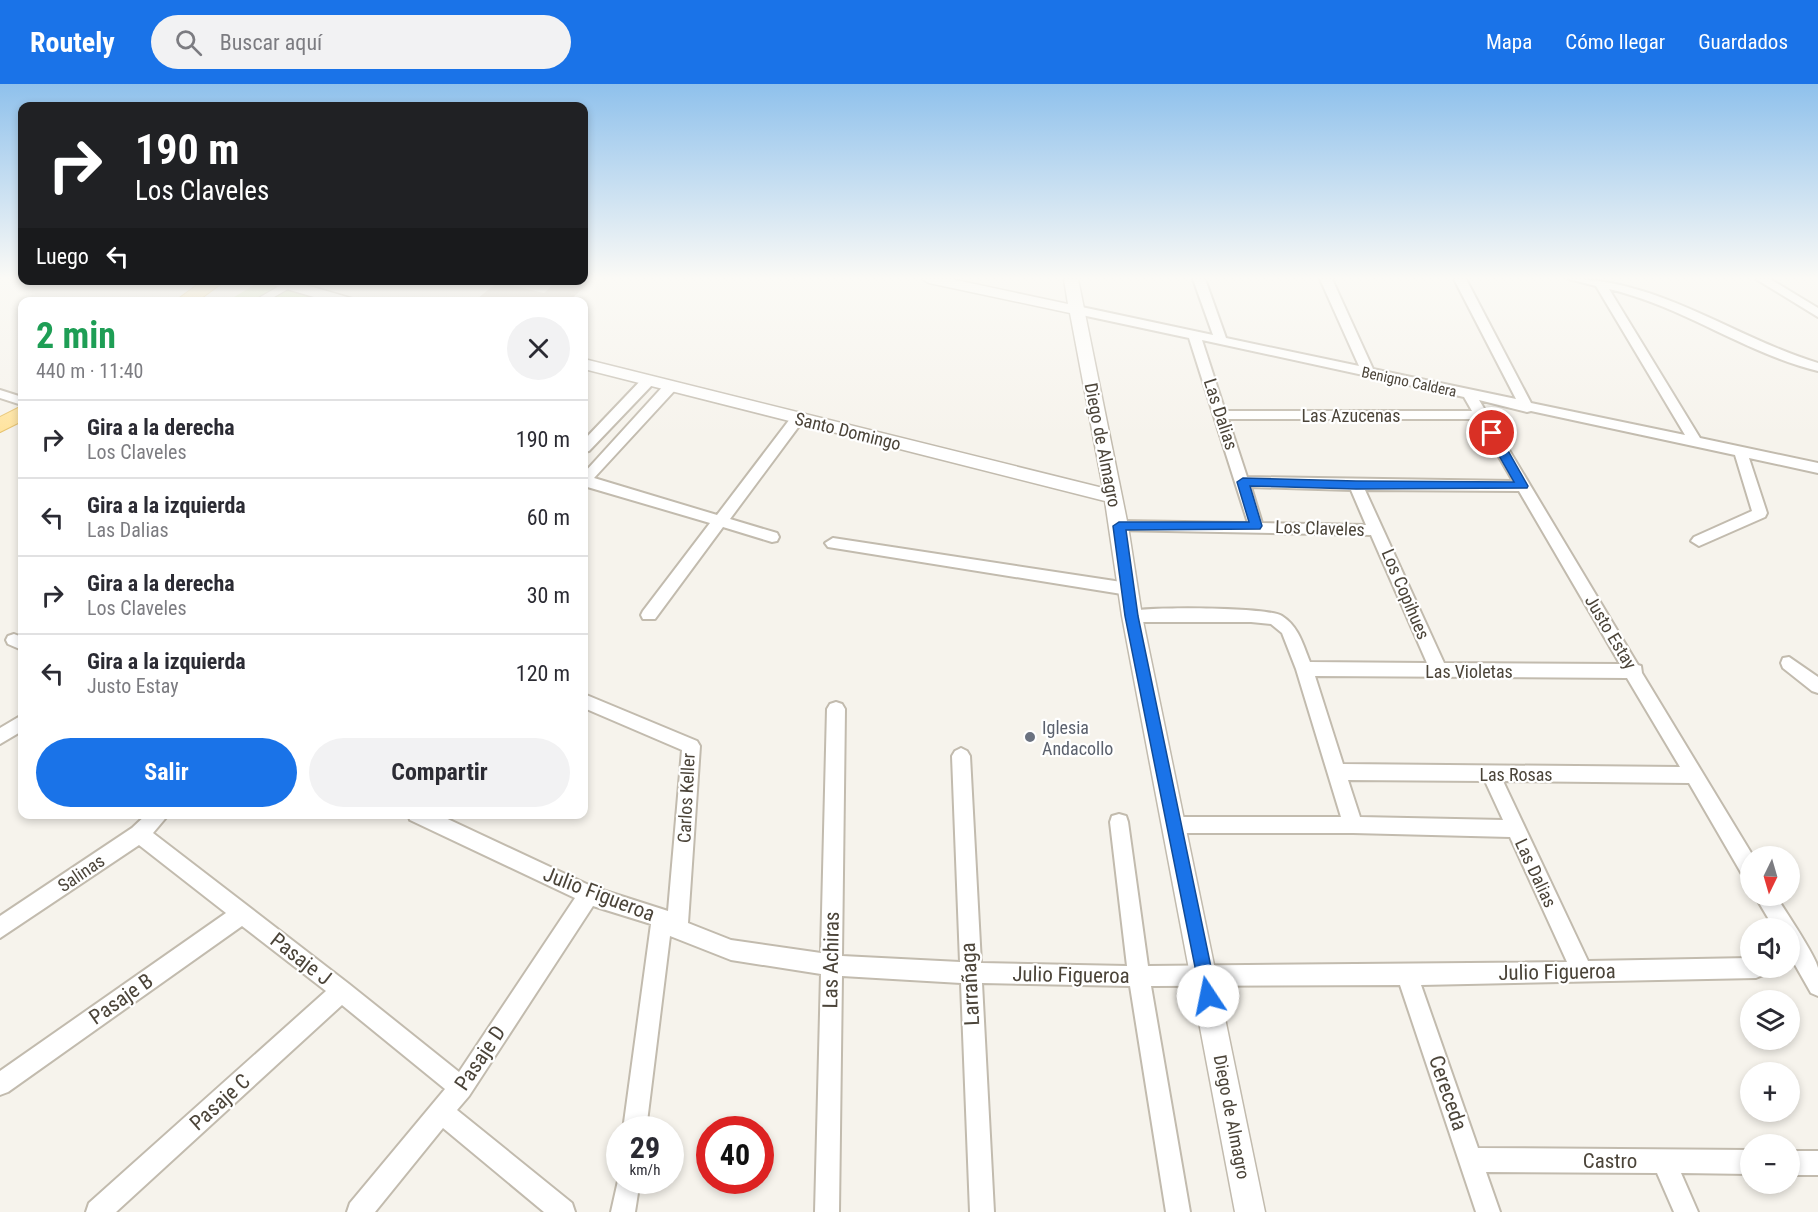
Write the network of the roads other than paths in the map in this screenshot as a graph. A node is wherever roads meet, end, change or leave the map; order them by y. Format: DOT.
graph roads {
  1 [pos="1081,332"];
  2 [pos="1173,332"];
  3 [pos="1217,332"];
  4 [pos="1350,332"];
  5 [pos="1487,332"];
  6 [pos="1635,332"];
  7 [pos="1728,332"];
  8 [pos="1196,337"];
  9 [pos="1221,342"];
  10 [pos="588,365"];
  11 [pos="1818,367"];
  12 [pos="1370,374"];
  13 [pos="649,380"];
  14 [pos="671,386"];
  15 [pos="0,394"];
  16 [pos="1470,396"];
  17 [pos="18,402"];
  18 [pos="18,406"];
  19 [pos="18,408"];
  20 [pos="1527,408"];
  21 [pos="0,414"];
  22 [pos="1221,415"];
  23 [pos="1482,415"];
  24 [pos="798,418"];
  25 [pos="0,426"];
  26 [pos="1695,441"];
  27 [pos="588,444"];
  28 [pos="1740,450"];
  29 [pos="1818,468"];
  30 [pos="588,477"];
  31 [pos="588,482"];
  32 [pos="1243,482"];
  33 [pos="1356,485"];
  34 [pos="1522,486"];
  35 [pos="1113,498"];
  36 [pos="719,521"];
  37 [pos="1119,526"];
  38 [pos="1256,526"];
  39 [pos="1378,530"];
  40 [pos="772,537"];
  41 [pos="1699,541"];
  42 [pos="833,543"];
  43 [pos="1128,589"];
  44 [pos="649,615"];
  45 [pos="1132,616"];
  46 [pos="1789,663"];
  47 [pos="1304,669"];
  48 [pos="1439,671"];
  49 [pos="1635,671"];
  50 [pos="1818,686"];
  51 [pos="588,702"];
  52 [pos="836,709"];
  53 [pos="18,725"];
  54 [pos="0,737"];
  55 [pos="961,756"];
  56 [pos="1336,772"];
  57 [pos="1491,774"];
  58 [pos="1696,775"];
  59 [pos="155,819"];
  60 [pos="428,819"];
  61 [pos="1119,822"];
  62 [pos="1175,825"];
  63 [pos="1353,825"];
  64 [pos="1515,829"];
  65 [pos="139,834"];
  66 [pos="1740,852"];
  67 [pos="589,895"];
  68 [pos="242,914"];
  69 [pos="670,924"];
  70 [pos="0,928"];
  71 [pos="831,965"];
  72 [pos="1805,966"];
  73 [pos="1740,968"];
  74 [pos="1582,972"];
  75 [pos="970,973"];
  76 [pos="1204,974"];
  77 [pos="1407,975"];
  78 [pos="1139,976"];
  79 [pos="1818,986"];
  80 [pos="342,991"];
  81 [pos="0,1084"];
  82 [pos="461,1088"];
  83 [pos="441,1112"];
  84 [pos="636,1116"];
  85 [pos="1470,1160"];
  86 [pos="1664,1162"];
  87 [pos="1740,1162"];
  88 [pos="1800,1163"];
  89 [pos="1818,1163"];
  90 [pos="625,1194"];
  91 [pos="98,1212"];
  92 [pos="359,1212"];
  93 [pos="563,1212"];
  94 [pos="623,1212"];
  95 [pos="827,1212"];
  96 [pos="982,1212"];
  97 [pos="1178,1212"];
  98 [pos="1250,1212"];
  99 [pos="1488,1212"];
  100 [pos="1686,1212"];
  1 -- 35 [label="street, Diego de Almagro"];
  2 -- 8 [label="street, Benigno Caldera"];
  3 -- 9 [label="street"];
  4 -- 12 [label="street"];
  5 -- 20 [label="street"];
  6 -- 26 [label="street"];
  7 -- 11 [label="street"];
  8 -- 9 [label="street, Benigno Caldera"];
  8 -- 22 [label="street, Las Dalias"];
  9 -- 12 [label="street, Benigno Caldera"];
  10 -- 13 [label="street, Santo Domingo"];
  12 -- 16 [label="street, Benigno Caldera"];
  13 -- 14 [label="street, Santo Domingo"];
  13 -- 27 [label="street"];
  14 -- 24 [label="street, Santo Domingo"];
  14 -- 30 [label="street"];
  15 -- 17 [label="street"];
  16 -- 20 [label="street, Benigno Caldera"];
  16 -- 23 [label="street, Justo Estay"];
  18 -- 21 [label="main road"];
  19 -- 25 [label="main road"];
  20 -- 26 [label="street, Benigno Caldera"];
  22 -- 23 [label="street, Las Azucenas"];
  22 -- 32 [label="street, Las Dalias"];
  23 -- 34 [label="street, Justo Estay"];
  24 -- 35 [label="street, Santo Domingo"];
  24 -- 36 [label="street"];
  26 -- 28 [label="street, Benigno Caldera"];
  28 -- 29 [label="street, Benigno Caldera"];
  28 -- 41 [label="street"];
  31 -- 36 [label="street"];
  32 -- 33 [label="street"];
  32 -- 38 [label="street, Las Dalias"];
  33 -- 34 [label="street"];
  33 -- 39 [label="street, Los Copihues"];
  34 -- 49 [label="street, Justo Estay"];
  35 -- 37 [label="street, Diego de Almagro"];
  36 -- 40 [label="street"];
  36 -- 44 [label="street"];
  37 -- 38 [label="street, Los Claveles"];
  37 -- 43 [label="street, Diego de Almagro"];
  38 -- 39 [label="street, Los Claveles"];
  39 -- 48 [label="street, Los Copihues"];
  42 -- 43 [label="street"];
  43 -- 45 [label="street, Diego de Almagro"];
  45 -- 47 [label="street"];
  45 -- 62 [label="street, Diego de Almagro"];
  46 -- 50 [label="street"];
  47 -- 48 [label="street, Las Violetas"];
  47 -- 56 [label="street"];
  48 -- 49 [label="street, Las Violetas"];
  49 -- 58 [label="street, Justo Estay"];
  51 -- 69 [label="street, Carlos Keller"];
  52 -- 71 [label="street, Las Achiras"];
  53 -- 54 [label="street"];
  55 -- 75 [label="street, Larrañaga"];
  56 -- 57 [label="street, Las Rosas"];
  56 -- 63 [label="street"];
  57 -- 58 [label="street, Las Rosas"];
  57 -- 64 [label="street, Las Dalias"];
  58 -- 66 [label="street, Justo Estay"];
  59 -- 65 [label="street, Salinas"];
  60 -- 67 [label="street, Julio Figueroa"];
  61 -- 78 [label="street"];
  62 -- 63 [label="street"];
  62 -- 76 [label="street, Diego de Almagro"];
  63 -- 64 [label="street"];
  64 -- 74 [label="street, Las Dalias"];
  65 -- 68 [label="street, Pasaje J"];
  65 -- 70 [label="street, Salinas"];
  67 -- 69 [label="street, Julio Figueroa"];
  67 -- 82 [label="street, Pasaje D"];
  68 -- 80 [label="street, Pasaje J"];
  68 -- 81 [label="street, Pasaje B"];
  69 -- 71 [label="street, Julio Figueroa"];
  69 -- 84 [label="street, Carlos Keller"];
  71 -- 75 [label="street, Julio Figueroa"];
  71 -- 95 [label="street, Las Achiras"];
  72 -- 79 [label="street"];
  73 -- 74 [label="street, Julio Figueroa"];
  74 -- 77 [label="street, Julio Figueroa"];
  75 -- 78 [label="street, Julio Figueroa"];
  75 -- 96 [label="street, Larrañaga"];
  76 -- 77 [label="street, Julio Figueroa"];
  76 -- 78 [label="street, Julio Figueroa"];
  76 -- 98 [label="street, Diego de Almagro"];
  77 -- 85 [label="street, Cereceda"];
  78 -- 97 [label="street"];
  80 -- 82 [label="street, Pasaje J"];
  80 -- 91 [label="street, Pasaje C"];
  82 -- 83 [label="street, Pasaje D"];
  83 -- 92 [label="street, Pasaje D"];
  83 -- 93 [label="street"];
  85 -- 86 [label="street, Castro"];
  85 -- 99 [label="street, Cereceda"];
  86 -- 87 [label="street, Castro"];
  86 -- 100 [label="street"];
  88 -- 89 [label="street"];
  90 -- 94 [label="street"];
}
